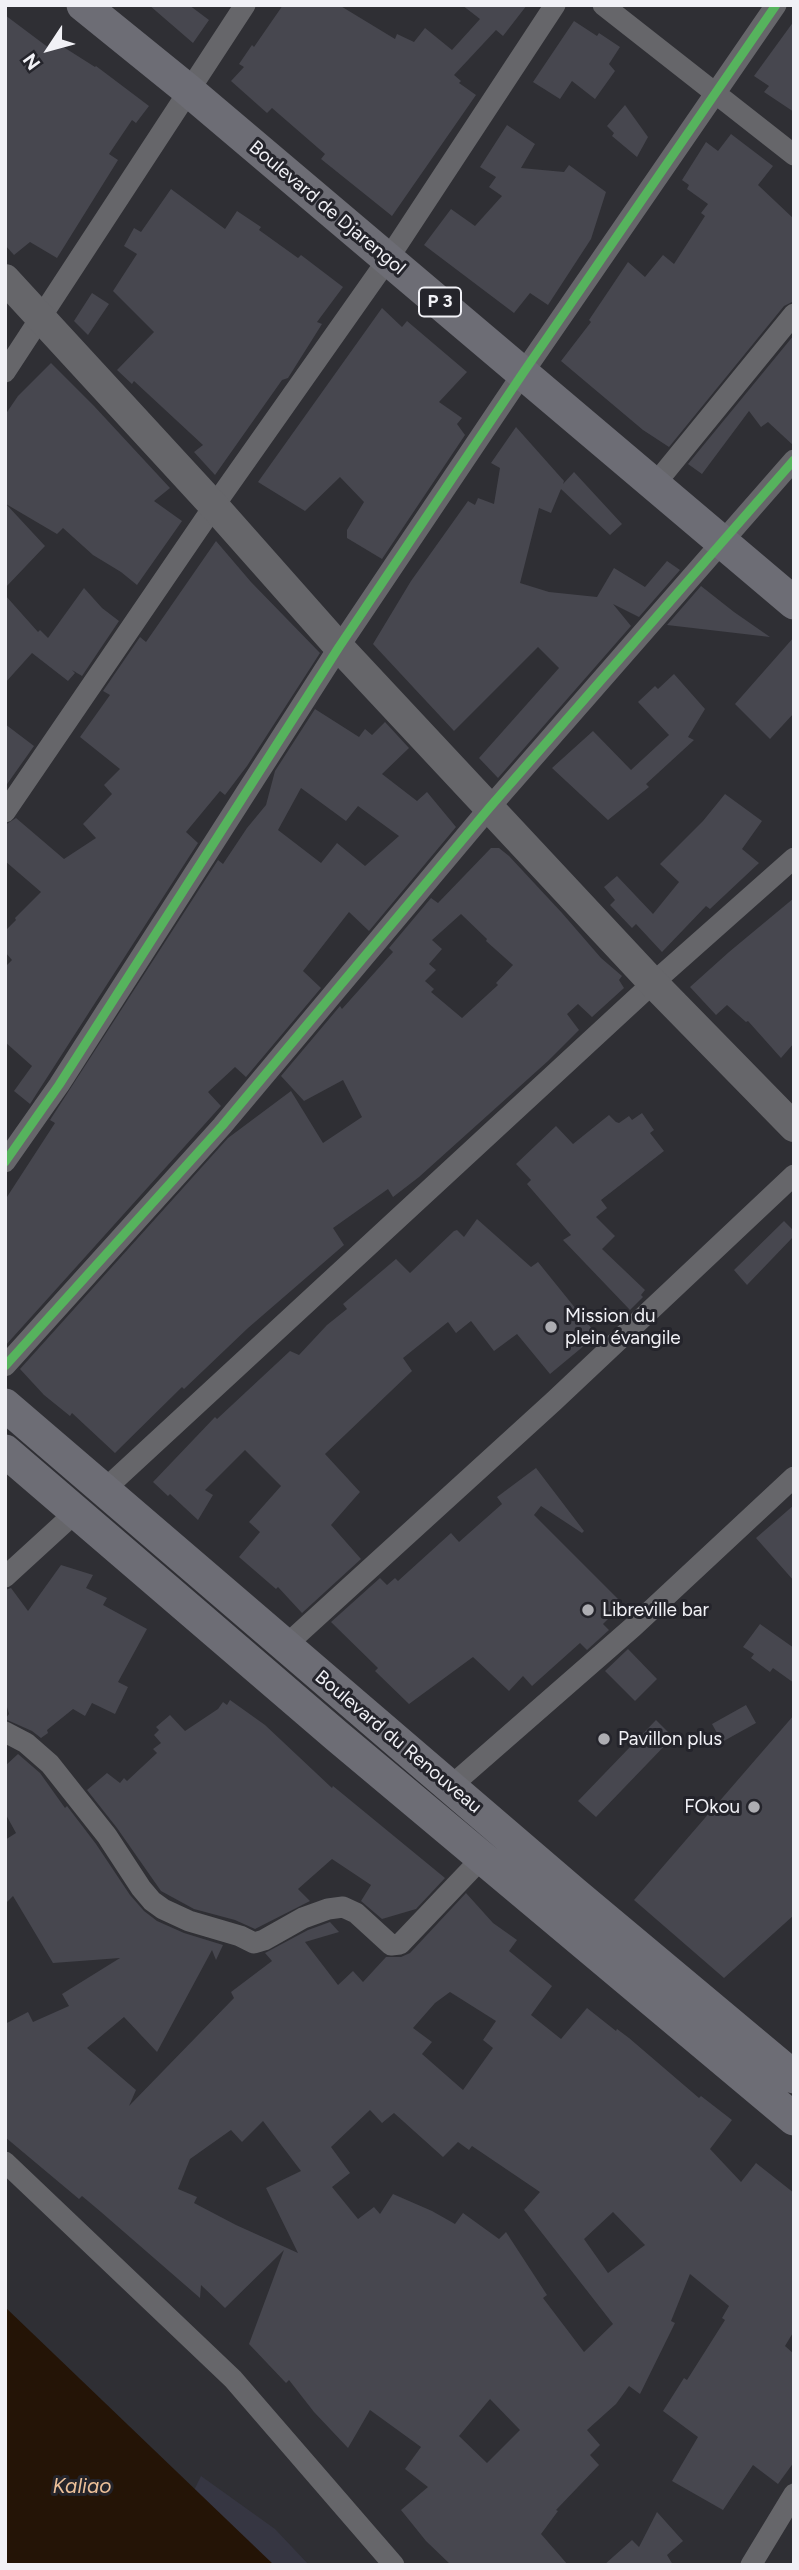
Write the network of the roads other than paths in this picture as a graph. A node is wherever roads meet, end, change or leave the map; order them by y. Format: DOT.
graph roads {
  1 [pos="83,5"];
  2 [pos="245,5"];
  3 [pos="555,5"];
  4 [pos="603,5"];
  5 [pos="776,5"];
  6 [pos="188,90"];
  7 [pos="716,94"];
  8 [pos="794,155"];
  9 [pos="388,259"];
  10 [pos="5,279"];
  11 [pos="794,314"];
  12 [pos="40,317"];
  13 [pos="5,372"];
  14 [pos="523,373"];
  15 [pos="794,460"];
  16 [pos="655,484"];
  17 [pos="214,506"];
  18 [pos="722,542"];
  19 [pos="794,603"];
  20 [pos="339,647"];
  21 [pos="491,807"];
  22 [pos="5,812"];
  23 [pos="794,858"];
  24 [pos="653,983"];
  25 [pos="794,1127"];
  26 [pos="5,1162"];
  27 [pos="794,1175"];
  28 [pos="5,1367"];
  29 [pos="5,1405"];
  30 [pos="5,1451"];
  31 [pos="794,1477"];
  32 [pos="105,1489"];
  33 [pos="76,1512"];
  34 [pos="5,1577"];
  35 [pos="285,1646"];
  36 [pos="5,1732"];
  37 [pos="451,1786"];
  38 [pos="482,1858"];
  39 [pos="794,2077"];
  40 [pos="794,2119"];
  41 [pos="5,2162"];
  42 [pos="794,2494"];
  43 [pos="394,2565"];
  44 [pos="751,2565"];
  1 -- 6 [label="main road, Boulevard de Djarengol / P 3"];
  2 -- 6 [label="street"];
  3 -- 9 [label="street"];
  4 -- 7 [label="street"];
  5 -- 7 [label="street"];
  6 -- 9 [label="main road, Boulevard de Djarengol / P 3"];
  6 -- 12 [label="street"];
  7 -- 8 [label="street"];
  7 -- 14 [label="street"];
  9 -- 14 [label="main road, Boulevard de Djarengol / P 3"];
  9 -- 17 [label="street"];
  10 -- 12 [label="main road"];
  11 -- 16 [label="street"];
  12 -- 13 [label="street"];
  12 -- 17 [label="main road"];
  14 -- 16 [label="main road, Boulevard de Djarengol / P 3"];
  14 -- 20 [label="street"];
  15 -- 18 [label="street"];
  16 -- 18 [label="main road, Boulevard de Djarengol / P 3"];
  17 -- 20 [label="main road"];
  17 -- 22 [label="street"];
  18 -- 19 [label="main road, Boulevard de Djarengol / P 3"];
  18 -- 21 [label="street"];
  20 -- 21 [label="main road"];
  20 -- 26 [label="street"];
  21 -- 24 [label="main road"];
  21 -- 28 [label="street"];
  23 -- 24 [label="street"];
  24 -- 25 [label="main road"];
  24 -- 32 [label="street"];
  27 -- 35 [label="street"];
  29 -- 32 [label="main road, Boulevard du Renouveau"];
  30 -- 33 [label="main road, Boulevard du Renouveau"];
  31 -- 37 [label="street"];
  32 -- 35 [label="main road, Boulevard du Renouveau"];
  33 -- 34 [label="street"];
  33 -- 38 [label="main road, Boulevard du Renouveau"];
  35 -- 37 [label="main road, Boulevard du Renouveau"];
  36 -- 38 [label="street"];
  37 -- 39 [label="main road, Boulevard du Renouveau"];
  38 -- 40 [label="main road, Boulevard du Renouveau"];
  41 -- 43 [label="street"];
  42 -- 44 [label="street"];
}
